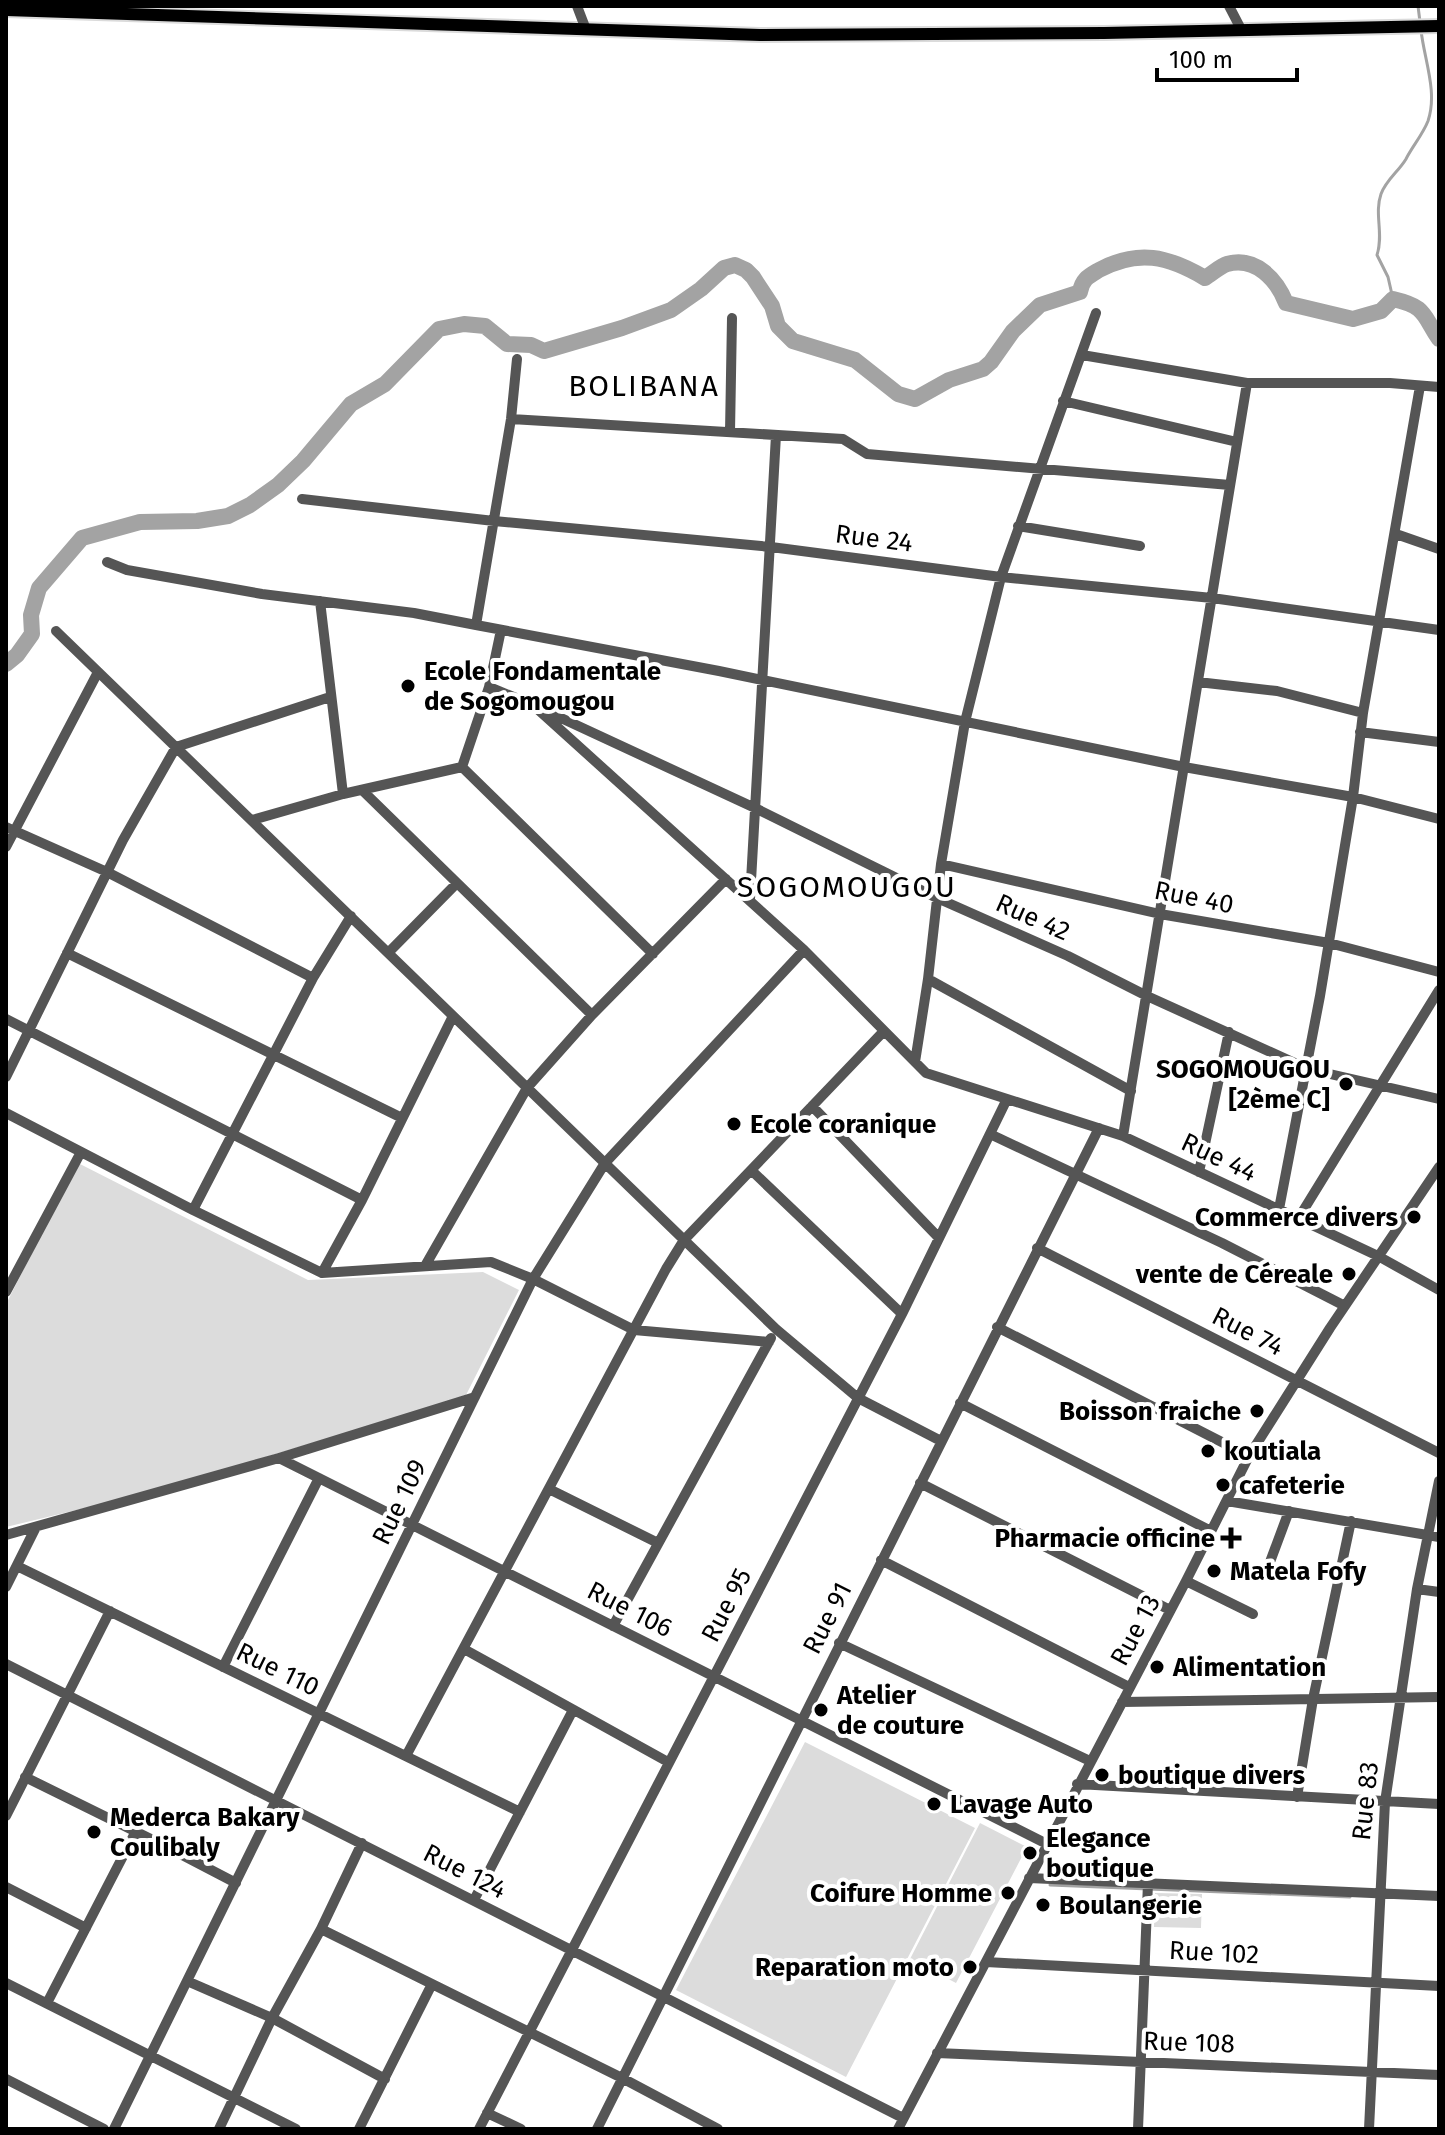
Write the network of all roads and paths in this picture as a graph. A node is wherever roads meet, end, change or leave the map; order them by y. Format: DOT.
graph roads {
  1 [pos="577,6"];
  2 [pos="1229,6"];
  3 [pos="6,10"];
  4 [pos="1439,26"];
  5 [pos="585,27"];
  6 [pos="1242,31"];
  7 [pos="1096,313"];
  8 [pos="732,318"];
  9 [pos="1082,355"];
  10 [pos="517,359"];
  11 [pos="1247,383"];
  12 [pos="1420,386"];
  13 [pos="1439,387"];
  14 [pos="1063,401"];
  15 [pos="511,419"];
  16 [pos="730,432"];
  17 [pos="776,435"];
  18 [pos="1237,442"];
  19 [pos="1038,468"];
  20 [pos="1230,485"];
  21 [pos="302,499"];
  22 [pos="494,521"];
  23 [pos="1018,526"];
  24 [pos="1396,534"];
  25 [pos="1140,546"];
  26 [pos="771,547"];
  27 [pos="1439,549"];
  28 [pos="107,562"];
  29 [pos="1001,577"];
  30 [pos="1212,598"];
  31 [pos="320,601"];
  32 [pos="1380,621"];
  33 [pos="476,625"];
  34 [pos="501,630"];
  35 [pos="1439,630"];
  36 [pos="56,631"];
  37 [pos="98,672"];
  38 [pos="763,680"];
  39 [pos="1198,682"];
  40 [pos="489,687"];
  41 [pos="330,697"];
  42 [pos="533,705"];
  43 [pos="1363,713"];
  44 [pos="965,722"];
  45 [pos="1360,732"];
  46 [pos="1439,742"];
  47 [pos="176,747"];
  48 [pos="462,767"];
  49 [pos="1184,767"];
  50 [pos="362,790"];
  51 [pos="343,794"];
  52 [pos="1353,797"];
  53 [pos="755,808"];
  54 [pos="1439,819"];
  55 [pos="252,820"];
  56 [pos="10,830"];
  57 [pos="6,847"];
  58 [pos="941,864"];
  59 [pos="107,872"];
  60 [pos="726,879"];
  61 [pos="457,883"];
  62 [pos="937,898"];
  63 [pos="750,899"];
  64 [pos="1160,914"];
  65 [pos="351,916"];
  66 [pos="1329,943"];
  67 [pos="804,950"];
  68 [pos="67,953"];
  69 [pos="388,953"];
  70 [pos="653,954"];
  71 [pos="1439,972"];
  72 [pos="313,978"];
  73 [pos="928,979"];
  74 [pos="1439,990"];
  75 [pos="1147,996"];
  76 [pos="592,1015"];
  77 [pos="453,1016"];
  78 [pos="6,1019"];
  79 [pos="29,1030"];
  80 [pos="884,1031"];
  81 [pos="1229,1032"];
  82 [pos="273,1055"];
  83 [pos="915,1062"];
  84 [pos="1308,1069"];
  85 [pos="926,1073"];
  86 [pos="6,1077"];
  87 [pos="1382,1085"];
  88 [pos="527,1088"];
  89 [pos="1131,1091"];
  90 [pos="1007,1099"];
  91 [pos="1439,1099"];
  92 [pos="812,1106"];
  93 [pos="6,1113"];
  94 [pos="402,1118"];
  95 [pos="1099,1128"];
  96 [pos="233,1134"];
  97 [pos="990,1134"];
  98 [pos="1123,1136"];
  99 [pos="81,1152"];
  100 [pos="605,1163"];
  101 [pos="1439,1167"];
  102 [pos="751,1170"];
  103 [pos="1199,1172"];
  104 [pos="1075,1173"];
  105 [pos="362,1200"];
  106 [pos="1279,1209"];
  107 [pos="193,1210"];
  108 [pos="1298,1219"];
  109 [pos="939,1238"];
  110 [pos="684,1240"];
  111 [pos="1037,1248"];
  112 [pos="1378,1256"];
  113 [pos="425,1266"];
  114 [pos="322,1273"];
  115 [pos="533,1279"];
  116 [pos="1439,1290"];
  117 [pos="6,1292"];
  118 [pos="1345,1306"];
  119 [pos="902,1314"];
  120 [pos="997,1327"];
  121 [pos="776,1329"];
  122 [pos="634,1330"];
  123 [pos="769,1342"];
  124 [pos="1296,1380"];
  125 [pos="475,1397"];
  126 [pos="858,1398"];
  127 [pos="960,1403"];
  128 [pos="941,1441"];
  129 [pos="1439,1453"];
  130 [pos="1249,1456"];
  131 [pos="279,1458"];
  132 [pos="319,1478"];
  133 [pos="1439,1481"];
  134 [pos="920,1483"];
  135 [pos="549,1489"];
  136 [pos="1227,1501"];
  137 [pos="1289,1511"];
  138 [pos="1351,1521"];
  139 [pos="412,1525"];
  140 [pos="35,1529"];
  141 [pos="1211,1531"];
  142 [pos="6,1535"];
  143 [pos="1433,1536"];
  144 [pos="658,1543"];
  145 [pos="881,1560"];
  146 [pos="17,1566"];
  147 [pos="1267,1570"];
  148 [pos="505,1571"];
  149 [pos="1186,1581"];
  150 [pos="6,1587"];
  151 [pos="1417,1589"];
  152 [pos="1439,1592"];
  153 [pos="1170,1610"];
  154 [pos="110,1611"];
  155 [pos="1253,1614"];
  156 [pos="613,1626"];
  157 [pos="839,1643"];
  158 [pos="464,1649"];
  159 [pos="6,1664"];
  160 [pos="223,1667"];
  161 [pos="713,1676"];
  162 [pos="1129,1687"];
  163 [pos="67,1695"];
  164 [pos="1439,1697"];
  165 [pos="1400,1698"];
  166 [pos="1313,1699"];
  167 [pos="1122,1702"];
  168 [pos="573,1710"];
  169 [pos="319,1714"];
  170 [pos="801,1720"];
  171 [pos="406,1756"];
  172 [pos="1090,1761"];
  173 [pos="668,1762"];
  174 [pos="25,1777"];
  175 [pos="1077,1784"];
  176 [pos="1297,1797"];
  177 [pos="276,1800"];
  178 [pos="1385,1802"];
  179 [pos="1439,1804"];
  180 [pos="520,1812"];
  181 [pos="6,1816"];
  182 [pos="136,1831"];
  183 [pos="362,1843"];
  184 [pos="1047,1844"];
  185 [pos="1029,1878"];
  186 [pos="236,1883"];
  187 [pos="1148,1883"];
  188 [pos="6,1887"];
  189 [pos="1379,1892"];
  190 [pos="1439,1896"];
  191 [pos="474,1900"];
  192 [pos="86,1928"];
  193 [pos="321,1929"];
  194 [pos="572,1949"];
  195 [pos="986,1962"];
  196 [pos="1145,1970"];
  197 [pos="187,1981"];
  198 [pos="6,1983"];
  199 [pos="1375,1983"];
  200 [pos="432,1984"];
  201 [pos="1439,1986"];
  202 [pos="663,1995"];
  203 [pos="47,2003"];
  204 [pos="272,2018"];
  205 [pos="529,2033"];
  206 [pos="937,2053"];
  207 [pos="151,2055"];
  208 [pos="1141,2062"];
  209 [pos="1372,2072"];
  210 [pos="1439,2075"];
  211 [pos="622,2078"];
  212 [pos="6,2079"];
  213 [pos="385,2079"];
  214 [pos="233,2097"];
  215 [pos="487,2113"];
  216 [pos="903,2118"];
  217 [pos="104,2129"];
  218 [pos="114,2129"];
  219 [pos="219,2129"];
  220 [pos="296,2129"];
  221 [pos="359,2129"];
  222 [pos="479,2129"];
  223 [pos="521,2129"];
  224 [pos="597,2129"];
  225 [pos="718,2129"];
  226 [pos="898,2129"];
  227 [pos="1138,2129"];
  228 [pos="1369,2129"];
  1 -- 5 [label="street"];
  2 -- 6 [label="street"];
  3 -- 5 [label="main road"];
  4 -- 6 [label="main road"];
  5 -- 6 [label="main road"];
  7 -- 9 [label="street"];
  8 -- 16 [label="street"];
  9 -- 11 [label="street"];
  9 -- 14 [label="street"];
  10 -- 15 [label="street"];
  11 -- 12 [label="street"];
  11 -- 18 [label="street"];
  12 -- 13 [label="street"];
  12 -- 24 [label="street"];
  14 -- 18 [label="street"];
  14 -- 19 [label="street"];
  15 -- 16 [label="street"];
  15 -- 22 [label="street"];
  16 -- 17 [label="street"];
  17 -- 19 [label="street"];
  17 -- 26 [label="street"];
  18 -- 20 [label="street"];
  19 -- 20 [label="street"];
  19 -- 23 [label="street"];
  20 -- 30 [label="street"];
  21 -- 22 [label="street, Rue 24"];
  22 -- 26 [label="street, Rue 24"];
  22 -- 33 [label="street"];
  23 -- 25 [label="street"];
  23 -- 29 [label="street"];
  24 -- 27 [label="street"];
  24 -- 32 [label="street"];
  26 -- 29 [label="street, Rue 24"];
  26 -- 38 [label="street"];
  28 -- 31 [label="street"];
  29 -- 30 [label="street, Rue 24"];
  29 -- 44 [label="street"];
  30 -- 32 [label="street, Rue 24"];
  30 -- 39 [label="street"];
  31 -- 33 [label="street"];
  31 -- 41 [label="street"];
  32 -- 35 [label="street, Rue 24"];
  32 -- 43 [label="street"];
  33 -- 34 [label="street"];
  34 -- 38 [label="street"];
  34 -- 40 [label="street"];
  36 -- 37 [label="street"];
  37 -- 47 [label="street"];
  37 -- 56 [label="street"];
  38 -- 44 [label="street"];
  38 -- 53 [label="street"];
  39 -- 43 [label="street"];
  39 -- 49 [label="street"];
  40 -- 42 [label="street, Rue 42"];
  40 -- 48 [label="street"];
  41 -- 47 [label="street"];
  41 -- 51 [label="street"];
  42 -- 53 [label="street, Rue 42"];
  42 -- 60 [label="street, Rue 42"];
  43 -- 45 [label="street"];
  44 -- 49 [label="street"];
  44 -- 58 [label="street"];
  45 -- 46 [label="street"];
  45 -- 52 [label="street"];
  47 -- 55 [label="street"];
  47 -- 59 [label="street"];
  48 -- 50 [label="street"];
  48 -- 70 [label="street"];
  49 -- 52 [label="street"];
  49 -- 64 [label="street"];
  50 -- 51 [label="street"];
  50 -- 61 [label="street"];
  51 -- 55 [label="street"];
  52 -- 54 [label="street"];
  52 -- 66 [label="street"];
  53 -- 62 [label="street, Rue 42"];
  53 -- 63 [label="street"];
  55 -- 65 [label="street"];
  56 -- 57 [label="street"];
  56 -- 59 [label="street"];
  58 -- 62 [label="street"];
  58 -- 64 [label="street, Rue 40"];
  59 -- 68 [label="street"];
  59 -- 72 [label="street"];
  60 -- 63 [label="street, Rue 42"];
  60 -- 70 [label="street"];
  61 -- 69 [label="street"];
  61 -- 76 [label="street"];
  62 -- 73 [label="street"];
  62 -- 75 [label="street, Rue 42"];
  63 -- 67 [label="street, Rue 42"];
  64 -- 66 [label="street, Rue 40"];
  64 -- 75 [label="street"];
  65 -- 69 [label="street"];
  65 -- 72 [label="street"];
  66 -- 71 [label="street, Rue 40"];
  66 -- 84 [label="street"];
  67 -- 80 [label="street, Rue 42"];
  67 -- 100 [label="street, Rue 109"];
  68 -- 79 [label="street"];
  68 -- 82 [label="street"];
  69 -- 77 [label="street"];
  70 -- 76 [label="street"];
  72 -- 82 [label="street"];
  73 -- 83 [label="street"];
  73 -- 89 [label="street"];
  74 -- 87 [label="street"];
  75 -- 81 [label="street, Rue 42"];
  75 -- 89 [label="street"];
  76 -- 88 [label="street"];
  77 -- 88 [label="street"];
  77 -- 94 [label="street"];
  78 -- 79 [label="street"];
  79 -- 86 [label="street"];
  79 -- 96 [label="street"];
  80 -- 83 [label="street, Rue 42"];
  80 -- 92 [label="street"];
  81 -- 84 [label="street, Rue 42"];
  81 -- 103 [label="street"];
  82 -- 94 [label="street"];
  82 -- 96 [label="street"];
  83 -- 85 [label="street, Rue 42"];
  84 -- 87 [label="street, Rue 42"];
  84 -- 106 [label="street"];
  85 -- 90 [label="street, Rue 44"];
  87 -- 91 [label="street, Rue 42"];
  87 -- 108 [label="street"];
  88 -- 100 [label="street"];
  88 -- 113 [label="street"];
  89 -- 98 [label="street"];
  90 -- 95 [label="street, Rue 44"];
  90 -- 97 [label="street, Rue 95"];
  92 -- 102 [label="street"];
  92 -- 109 [label="street"];
  93 -- 99 [label="street"];
  94 -- 105 [label="street"];
  95 -- 98 [label="street, Rue 44"];
  95 -- 104 [label="street, Rue 91"];
  96 -- 105 [label="street"];
  96 -- 107 [label="street"];
  97 -- 104 [label="street"];
  97 -- 109 [label="street, Rue 95"];
  98 -- 103 [label="street, Rue 44"];
  99 -- 107 [label="street"];
  99 -- 117 [label="street"];
  100 -- 110 [label="street"];
  100 -- 115 [label="street, Rue 109"];
  101 -- 112 [label="street, Rue 13"];
  102 -- 110 [label="street"];
  102 -- 119 [label="street"];
  103 -- 106 [label="street, Rue 44"];
  104 -- 111 [label="street, Rue 91"];
  104 -- 118 [label="street"];
  105 -- 114 [label="street"];
  106 -- 108 [label="street, Rue 44"];
  107 -- 114 [label="street"];
  108 -- 112 [label="street, Rue 44"];
  109 -- 119 [label="street, Rue 95"];
  110 -- 121 [label="street"];
  110 -- 122 [label="street"];
  111 -- 120 [label="street, Rue 91"];
  111 -- 124 [label="street, Rue 74"];
  112 -- 116 [label="street, Rue 44"];
  112 -- 118 [label="street, Rue 13"];
  113 -- 114 [label="street"];
  113 -- 115 [label="street"];
  115 -- 122 [label="street"];
  115 -- 125 [label="street, Rue 109"];
  118 -- 124 [label="street, Rue 13"];
  119 -- 126 [label="street, Rue 95"];
  120 -- 127 [label="street, Rue 91"];
  120 -- 130 [label="street"];
  121 -- 123 [label="street"];
  121 -- 126 [label="street"];
  122 -- 123 [label="street"];
  122 -- 135 [label="street"];
  123 -- 144 [label="street"];
  124 -- 129 [label="street, Rue 74"];
  124 -- 130 [label="street, Rue 13"];
  125 -- 131 [label="street"];
  125 -- 139 [label="street, Rue 109"];
  126 -- 128 [label="street"];
  126 -- 161 [label="street, Rue 95"];
  127 -- 128 [label="street, Rue 91"];
  127 -- 141 [label="street"];
  128 -- 134 [label="street, Rue 91"];
  130 -- 136 [label="street, Rue 13"];
  131 -- 132 [label="street, Rue 106"];
  131 -- 140 [label="street"];
  132 -- 139 [label="street, Rue 106"];
  132 -- 160 [label="street"];
  133 -- 143 [label="street, Rue 83"];
  134 -- 145 [label="street, Rue 91"];
  134 -- 153 [label="street"];
  135 -- 144 [label="street"];
  135 -- 148 [label="street"];
  136 -- 137 [label="street"];
  136 -- 141 [label="street, Rue 13"];
  137 -- 138 [label="street"];
  137 -- 147 [label="street"];
  138 -- 143 [label="street"];
  138 -- 166 [label="street"];
  139 -- 148 [label="street, Rue 106"];
  139 -- 169 [label="street, Rue 109"];
  140 -- 142 [label="street"];
  140 -- 146 [label="street"];
  141 -- 149 [label="street, Rue 13"];
  143 -- 151 [label="street, Rue 83"];
  144 -- 156 [label="street"];
  145 -- 157 [label="street, Rue 91"];
  145 -- 162 [label="street"];
  146 -- 150 [label="street"];
  146 -- 154 [label="street, Rue 110"];
  148 -- 156 [label="street, Rue 106"];
  148 -- 158 [label="street"];
  149 -- 153 [label="street, Rue 13"];
  149 -- 155 [label="street"];
  151 -- 152 [label="street"];
  151 -- 165 [label="street, Rue 83"];
  153 -- 162 [label="street, Rue 13"];
  154 -- 160 [label="street, Rue 110"];
  154 -- 163 [label="street"];
  156 -- 161 [label="street, Rue 106"];
  157 -- 170 [label="street, Rue 91"];
  157 -- 172 [label="street"];
  158 -- 168 [label="street"];
  158 -- 171 [label="street"];
  159 -- 163 [label="street, Rue 124"];
  160 -- 169 [label="street, Rue 110"];
  161 -- 170 [label="street, Rue 106"];
  161 -- 173 [label="street, Rue 95"];
  162 -- 167 [label="street, Rue 13"];
  163 -- 174 [label="street"];
  163 -- 177 [label="street, Rue 124"];
  164 -- 165 [label="street"];
  165 -- 166 [label="street"];
  165 -- 178 [label="street, Rue 83"];
  166 -- 167 [label="street"];
  166 -- 176 [label="street"];
  167 -- 172 [label="street, Rue 13"];
  168 -- 173 [label="street"];
  168 -- 180 [label="street"];
  169 -- 171 [label="street, Rue 110"];
  169 -- 177 [label="street, Rue 109"];
  170 -- 184 [label="street, Rue 106"];
  170 -- 202 [label="street, Rue 91"];
  171 -- 180 [label="street, Rue 110"];
  172 -- 175 [label="street, Rue 13"];
  173 -- 194 [label="street, Rue 95"];
  174 -- 181 [label="street"];
  174 -- 182 [label="street"];
  175 -- 176 [label="street"];
  175 -- 184 [label="street, Rue 13"];
  176 -- 178 [label="street"];
  177 -- 183 [label="street, Rue 124"];
  177 -- 186 [label="street, Rue 109"];
  178 -- 179 [label="street"];
  178 -- 189 [label="street, Rue 83"];
  180 -- 191 [label="street"];
  182 -- 186 [label="street"];
  182 -- 192 [label="street"];
  183 -- 191 [label="street, Rue 124"];
  183 -- 193 [label="street"];
  184 -- 185 [label="street, Rue 13"];
  185 -- 187 [label="street"];
  185 -- 195 [label="street, Rue 13"];
  186 -- 197 [label="street, Rue 109"];
  187 -- 189 [label="street"];
  187 -- 196 [label="street"];
  188 -- 192 [label="street"];
  189 -- 190 [label="street"];
  189 -- 199 [label="street, Rue 83"];
  191 -- 194 [label="street, Rue 124"];
  192 -- 203 [label="street"];
  193 -- 200 [label="street"];
  193 -- 204 [label="street"];
  194 -- 202 [label="street, Rue 124"];
  194 -- 205 [label="street, Rue 95"];
  195 -- 196 [label="street, Rue 102"];
  195 -- 206 [label="street, Rue 13"];
  196 -- 199 [label="street, Rue 102"];
  196 -- 208 [label="street"];
  197 -- 204 [label="street"];
  197 -- 207 [label="street, Rue 109"];
  198 -- 203 [label="street"];
  199 -- 201 [label="street, Rue 102"];
  199 -- 209 [label="street, Rue 83"];
  200 -- 205 [label="street"];
  200 -- 213 [label="street"];
  202 -- 211 [label="street, Rue 91"];
  202 -- 216 [label="street, Rue 124"];
  203 -- 207 [label="street"];
  204 -- 213 [label="street"];
  204 -- 214 [label="street"];
  205 -- 211 [label="street"];
  205 -- 215 [label="street, Rue 95"];
  206 -- 208 [label="street, Rue 108"];
  206 -- 216 [label="street, Rue 13"];
  207 -- 214 [label="street"];
  207 -- 218 [label="street, Rue 109"];
  208 -- 209 [label="street, Rue 108"];
  208 -- 227 [label="street"];
  209 -- 210 [label="street, Rue 108"];
  209 -- 228 [label="street, Rue 83"];
  211 -- 224 [label="street, Rue 91"];
  211 -- 225 [label="street"];
  212 -- 217 [label="street"];
  213 -- 221 [label="street"];
  214 -- 219 [label="street"];
  214 -- 220 [label="street"];
  215 -- 222 [label="street, Rue 95"];
  215 -- 223 [label="street"];
  216 -- 226 [label="street, Rue 13"];
}
